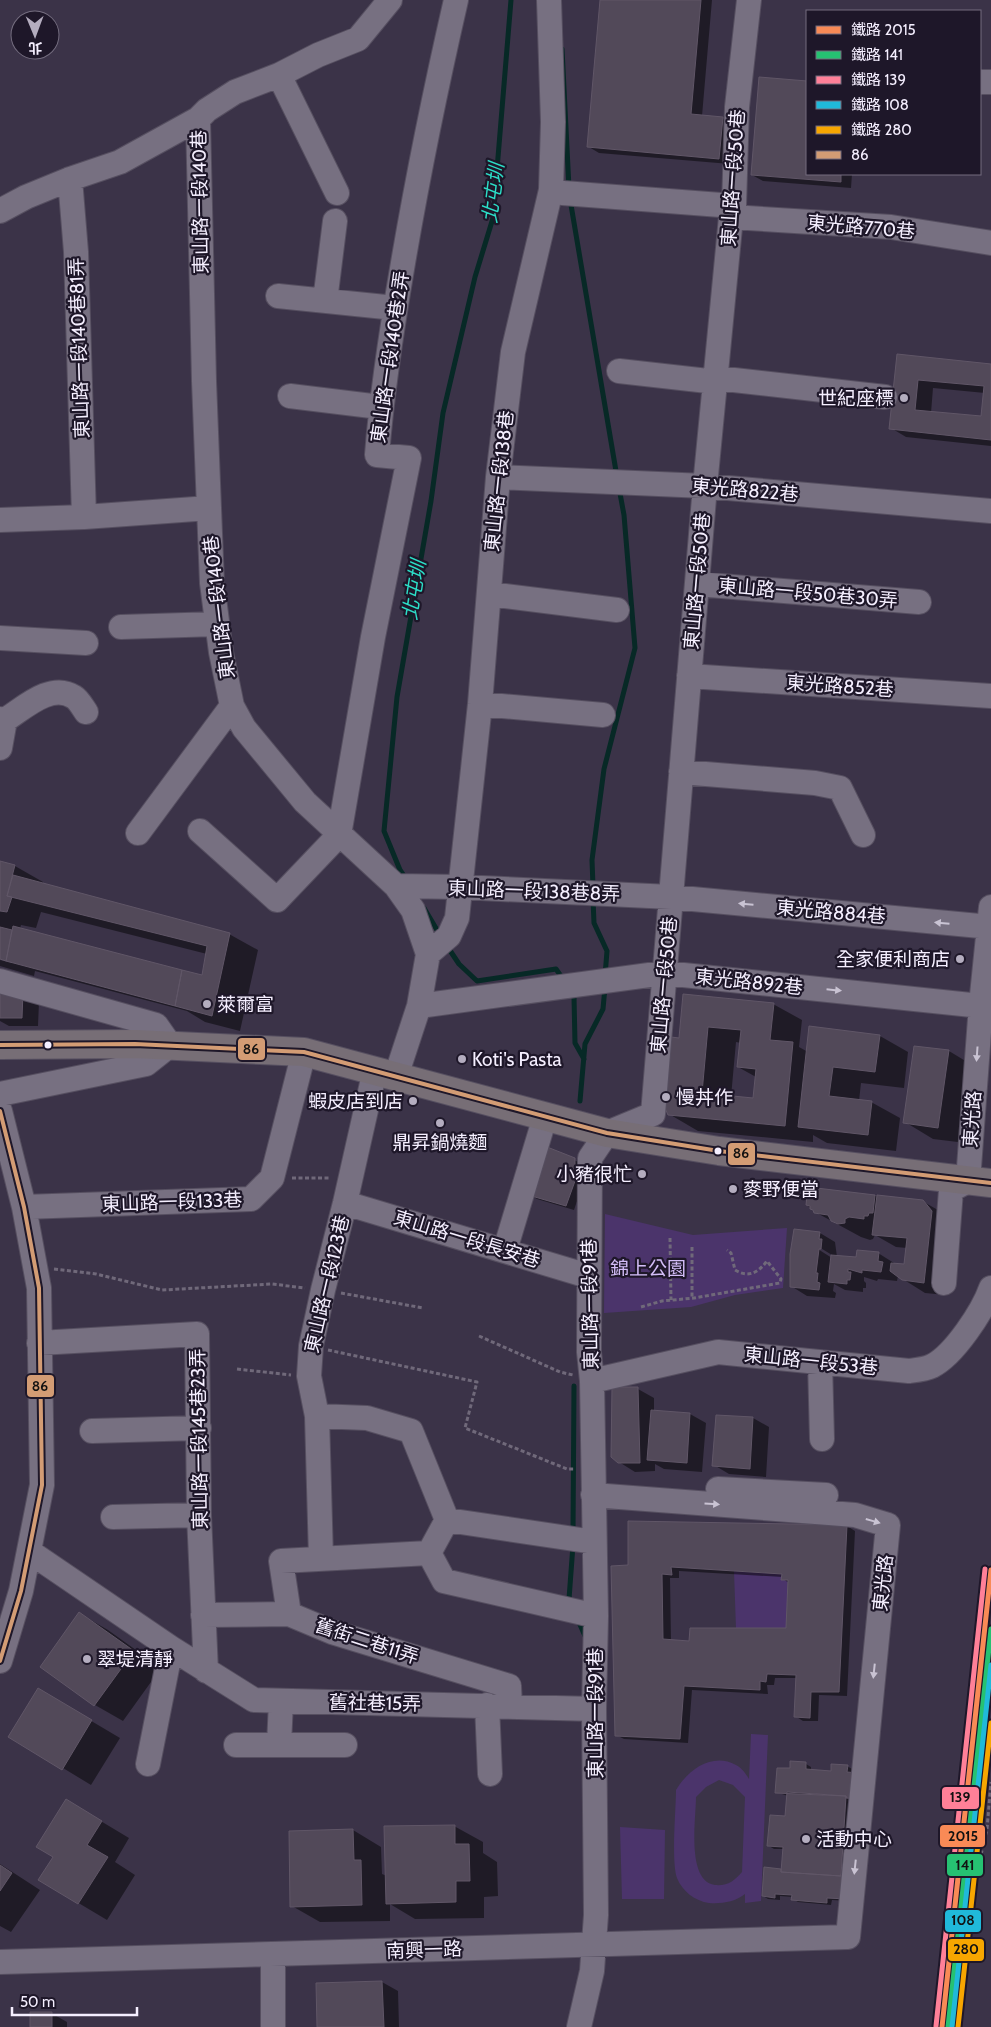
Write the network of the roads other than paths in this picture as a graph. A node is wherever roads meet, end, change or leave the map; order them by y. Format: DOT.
graph roads {
  1 [pos="390,0"];
  2 [pos="456,0"];
  3 [pos="549,0"];
  4 [pos="749,0"];
  5 [pos="279,75"];
  6 [pos="198,119"];
  7 [pos="70,179"];
  8 [pos="564,192"];
  9 [pos="338,193"];
  10 [pos="0,211"];
  11 [pos="733,211"];
  12 [pos="335,221"];
  13 [pos="991,243"];
  14 [pos="278,296"];
  15 [pos="324,301"];
  16 [pos="395,308"];
  17 [pos="619,371"];
  18 [pos="716,378"];
  19 [pos="290,396"];
  20 [pos="885,396"];
  21 [pos="380,407"];
  22 [pos="498,477"];
  23 [pos="705,486"];
  24 [pos="209,508"];
  25 [pos="991,511"];
  26 [pos="84,516"];
  27 [pos="0,520"];
  28 [pos="697,584"];
  29 [pos="488,594"];
  30 [pos="919,602"];
  31 [pos="617,610"];
  32 [pos="217,624"];
  33 [pos="122,627"];
  34 [pos="0,638"];
  35 [pos="86,642"];
  36 [pos="689,676"];
  37 [pos="991,696"];
  38 [pos="480,704"];
  39 [pos="232,706"];
  40 [pos="86,712"];
  41 [pos="604,715"];
  42 [pos="2,720"];
  43 [pos="0,748"];
  44 [pos="681,772"];
  45 [pos="200,831"];
  46 [pos="138,832"];
  47 [pos="339,834"];
  48 [pos="864,835"];
  49 [pos="396,886"];
  50 [pos="460,887"];
  51 [pos="671,897"];
  52 [pos="990,920"];
  53 [pos="428,954"];
  54 [pos="664,973"];
  55 [pos="0,981"];
  56 [pos="419,1006"];
  57 [pos="986,1006"];
  58 [pos="170,1045"];
  59 [pos="0,1046"];
  60 [pos="304,1052"];
  61 [pos="385,1073"];
  62 [pos="0,1094"];
  63 [pos="0,1111"];
  64 [pos="545,1117"];
  65 [pos="607,1133"];
  66 [pos="979,1182"];
  67 [pos="345,1203"];
  68 [pos="24,1207"];
  69 [pos="505,1250"];
  70 [pos="588,1276"];
  71 [pos="944,1283"];
  72 [pos="991,1288"];
  73 [pos="39,1344"];
  74 [pos="820,1362"];
  75 [pos="592,1381"];
  76 [pos="316,1416"];
  77 [pos="199,1428"];
  78 [pos="92,1431"];
  79 [pos="822,1439"];
  80 [pos="593,1482"];
  81 [pos="826,1495"];
  82 [pos="199,1515"];
  83 [pos="113,1517"];
  84 [pos="447,1520"];
  85 [pos="594,1542"];
  86 [pos="30,1552"];
  87 [pos="429,1553"];
  88 [pos="320,1558"];
  89 [pos="289,1614"];
  90 [pos="203,1615"];
  91 [pos="596,1616"];
  92 [pos="171,1648"];
  93 [pos="0,1661"];
  94 [pos="206,1671"];
  95 [pos="280,1701"];
  96 [pos="498,1706"];
  97 [pos="594,1709"];
  98 [pos="236,1745"];
  99 [pos="280,1745"];
  100 [pos="345,1745"];
  101 [pos="148,1764"];
  102 [pos="490,1774"];
  103 [pos="848,1937"];
  104 [pos="595,1945"];
  105 [pos="274,1954"];
  106 [pos="0,1962"];
  107 [pos="273,2027"];
  108 [pos="579,2027"];
  1 -- 5 [label="street"];
  2 -- 16 [label="street, 東山路一段140巷2弄"];
  3 -- 8 [label="street, 東山路一段138巷"];
  4 -- 11 [label="street, 東山路一段50巷"];
  5 -- 6 [label="street"];
  5 -- 9 [label="street"];
  6 -- 7 [label="street"];
  6 -- 24 [label="street, 東山路一段140巷"];
  7 -- 10 [label="street"];
  7 -- 26 [label="street, 東山路一段140巷81弄"];
  8 -- 11 [label="street, 東光路770巷"];
  8 -- 22 [label="street, 東山路一段138巷"];
  11 -- 13 [label="street, 東光路770巷"];
  11 -- 18 [label="street, 東山路一段50巷"];
  12 -- 15 [label="street"];
  14 -- 15 [label="street"];
  15 -- 16 [label="street"];
  16 -- 21 [label="street, 東山路一段140巷2弄"];
  17 -- 18 [label="street"];
  18 -- 20 [label="street"];
  18 -- 23 [label="street, 東山路一段50巷"];
  19 -- 21 [label="street"];
  21 -- 47 [label="street, 東山路一段140巷2弄"];
  22 -- 23 [label="street, 東光路822巷"];
  22 -- 29 [label="street, 東山路一段138巷"];
  23 -- 25 [label="street, 東光路822巷"];
  23 -- 28 [label="street, 東山路一段50巷"];
  24 -- 26 [label="street"];
  24 -- 32 [label="street, 東山路一段140巷"];
  26 -- 27 [label="street"];
  28 -- 30 [label="street, 東山路一段50巷30弄"];
  28 -- 36 [label="street, 東山路一段50巷"];
  29 -- 31 [label="street"];
  29 -- 38 [label="street, 東山路一段138巷"];
  32 -- 33 [label="street"];
  32 -- 39 [label="street, 東山路一段140巷"];
  34 -- 35 [label="street"];
  36 -- 37 [label="street, 東光路852巷"];
  36 -- 44 [label="street, 東山路一段50巷"];
  38 -- 41 [label="street"];
  38 -- 50 [label="street, 東山路一段138巷"];
  39 -- 46 [label="street"];
  39 -- 47 [label="street, 東山路一段140巷"];
  40 -- 42 [label="street"];
  42 -- 43 [label="street"];
  44 -- 48 [label="street"];
  44 -- 51 [label="street, 東山路一段50巷"];
  45 -- 47 [label="street"];
  47 -- 49 [label="street, 東山路一段140巷"];
  49 -- 50 [label="street, 東山路一段138巷8弄"];
  49 -- 53 [label="street, 東山路一段140巷"];
  50 -- 51 [label="street, 東山路一段138巷8弄"];
  50 -- 53 [label="street, 東山路一段138巷"];
  52 -- 51 [label="street, 東光路884巷, one-way"];
  51 -- 54 [label="street, 東山路一段50巷"];
  52 -- 57 [label="street, 東光路"];
  53 -- 56 [label="street, 東山路一段140巷"];
  54 -- 56 [label="street, 東光路892巷"];
  54 -- 57 [label="street, 東光路892巷, one-way"];
  54 -- 65 [label="street, 東山路一段50巷"];
  55 -- 58 [label="street"];
  56 -- 61 [label="street, 東山路一段140巷"];
  57 -- 66 [label="street, 東光路, one-way"];
  58 -- 59 [label="main road"];
  58 -- 60 [label="main road"];
  58 -- 62 [label="street"];
  60 -- 61 [label="main road"];
  60 -- 68 [label="street, 東山路一段133巷"];
  61 -- 64 [label="main road"];
  61 -- 67 [label="street, 東山路一段123巷"];
  63 -- 68 [label="street"];
  64 -- 65 [label="main road"];
  64 -- 69 [label="street"];
  65 -- 66 [label="main road"];
  65 -- 70 [label="street, 東山路一段91巷"];
  66 -- 71 [label="street"];
  67 -- 69 [label="street, 東山路一段長安巷"];
  67 -- 76 [label="street, 東山路一段123巷"];
  68 -- 73 [label="street"];
  69 -- 70 [label="street, 東山路一段長安巷"];
  70 -- 75 [label="street, 東山路一段91巷"];
  72 -- 74 [label="street, 東山路一段53巷"];
  73 -- 77 [label="street, 東山路一段145巷23弄"];
  73 -- 86 [label="street"];
  74 -- 75 [label="street, 東山路一段53巷"];
  74 -- 79 [label="street"];
  75 -- 80 [label="street, 東山路一段91巷"];
  76 -- 84 [label="street"];
  76 -- 88 [label="street, 東山路一段123巷"];
  77 -- 78 [label="street"];
  77 -- 82 [label="street, 東山路一段145巷23弄"];
  80 -- 81 [label="street"];
  80 -- 85 [label="street, 東山路一段91巷"];
  80 -- 103 [label="street, 東光路, one-way"];
  82 -- 83 [label="street"];
  82 -- 90 [label="street, 東山路一段145巷23弄"];
  84 -- 85 [label="street"];
  84 -- 87 [label="street"];
  85 -- 91 [label="street, 東山路一段91巷"];
  86 -- 92 [label="street, 舊社巷15弄"];
  86 -- 93 [label="street"];
  87 -- 88 [label="street"];
  87 -- 91 [label="street"];
  88 -- 89 [label="street"];
  89 -- 90 [label="street, 舊街二巷11弄"];
  89 -- 96 [label="street, 舊街二巷11弄"];
  90 -- 94 [label="street, 東山路一段145巷23弄"];
  91 -- 97 [label="street, 東山路一段91巷"];
  92 -- 94 [label="street, 舊社巷15弄"];
  92 -- 101 [label="street"];
  94 -- 95 [label="street, 舊社巷15弄"];
  95 -- 96 [label="street, 舊社巷15弄"];
  95 -- 99 [label="street"];
  96 -- 97 [label="street, 舊社巷15弄"];
  96 -- 102 [label="street"];
  97 -- 104 [label="street, 東山路一段91巷"];
  98 -- 99 [label="street"];
  99 -- 100 [label="street"];
  103 -- 104 [label="street, 南興一路"];
  104 -- 105 [label="street, 南興一路"];
  104 -- 108 [label="street, 東山路一段91巷"];
  105 -- 106 [label="street, 南興一路"];
  105 -- 107 [label="street"];
}
